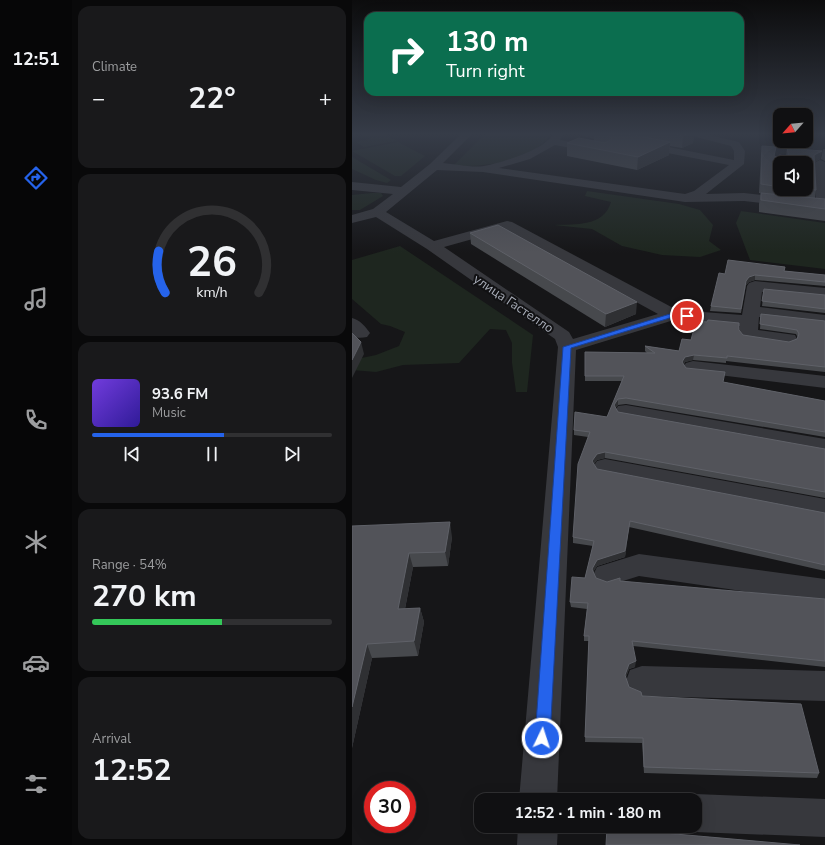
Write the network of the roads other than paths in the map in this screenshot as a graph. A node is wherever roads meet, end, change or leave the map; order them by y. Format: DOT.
graph roads {
  1 [pos="425,173"];
  2 [pos="514,173"];
  3 [pos="725,173"];
  4 [pos="821,173"];
  5 [pos="352,186"];
  6 [pos="404,190"];
  7 [pos="773,195"];
  8 [pos="786,196"];
  9 [pos="685,198"];
  10 [pos="824,206"];
  11 [pos="378,212"];
  12 [pos="352,218"];
  13 [pos="432,246"];
  14 [pos="825,293"];
  15 [pos="672,315"];
  16 [pos="750,316"];
  17 [pos="825,320"];
  18 [pos="788,339"];
  19 [pos="567,347"];
  20 [pos="693,367"];
  21 [pos="825,382"];
  22 [pos="626,411"];
  23 [pos="825,446"];
  24 [pos="605,467"];
  25 [pos="825,508"];
  26 [pos="607,575"];
  27 [pos="825,591"];
  28 [pos="642,681"];
  29 [pos="825,686"];
  30 [pos="538,793"];
  31 [pos="702,813"];
  32 [pos="825,818"];
  33 [pos="538,833"];
  34 [pos="537,845"];
  1 -- 6 [label="street"];
  2 -- 9 [label="street"];
  3 -- 9 [label="street"];
  4 -- 10 [label="street"];
  5 -- 6 [label="street"];
  6 -- 11 [label="street"];
  7 -- 9 [label="street"];
  8 -- 10 [label="street"];
  11 -- 12 [label="street"];
  11 -- 13 [label="street, улица Гастелло"];
  13 -- 15 [label="street"];
  13 -- 19 [label="street, улица Гастелло"];
  14 -- 16 [label="street"];
  15 -- 16 [label="street"];
  15 -- 19 [label="street"];
  16 -- 17 [label="street"];
  16 -- 18 [label="street"];
  19 -- 30 [label="street"];
  20 -- 21 [label="street"];
  22 -- 23 [label="street"];
  24 -- 25 [label="street"];
  26 -- 27 [label="street"];
  28 -- 29 [label="street"];
  31 -- 32 [label="street"];
  33 -- 34 [label="street"];
}
